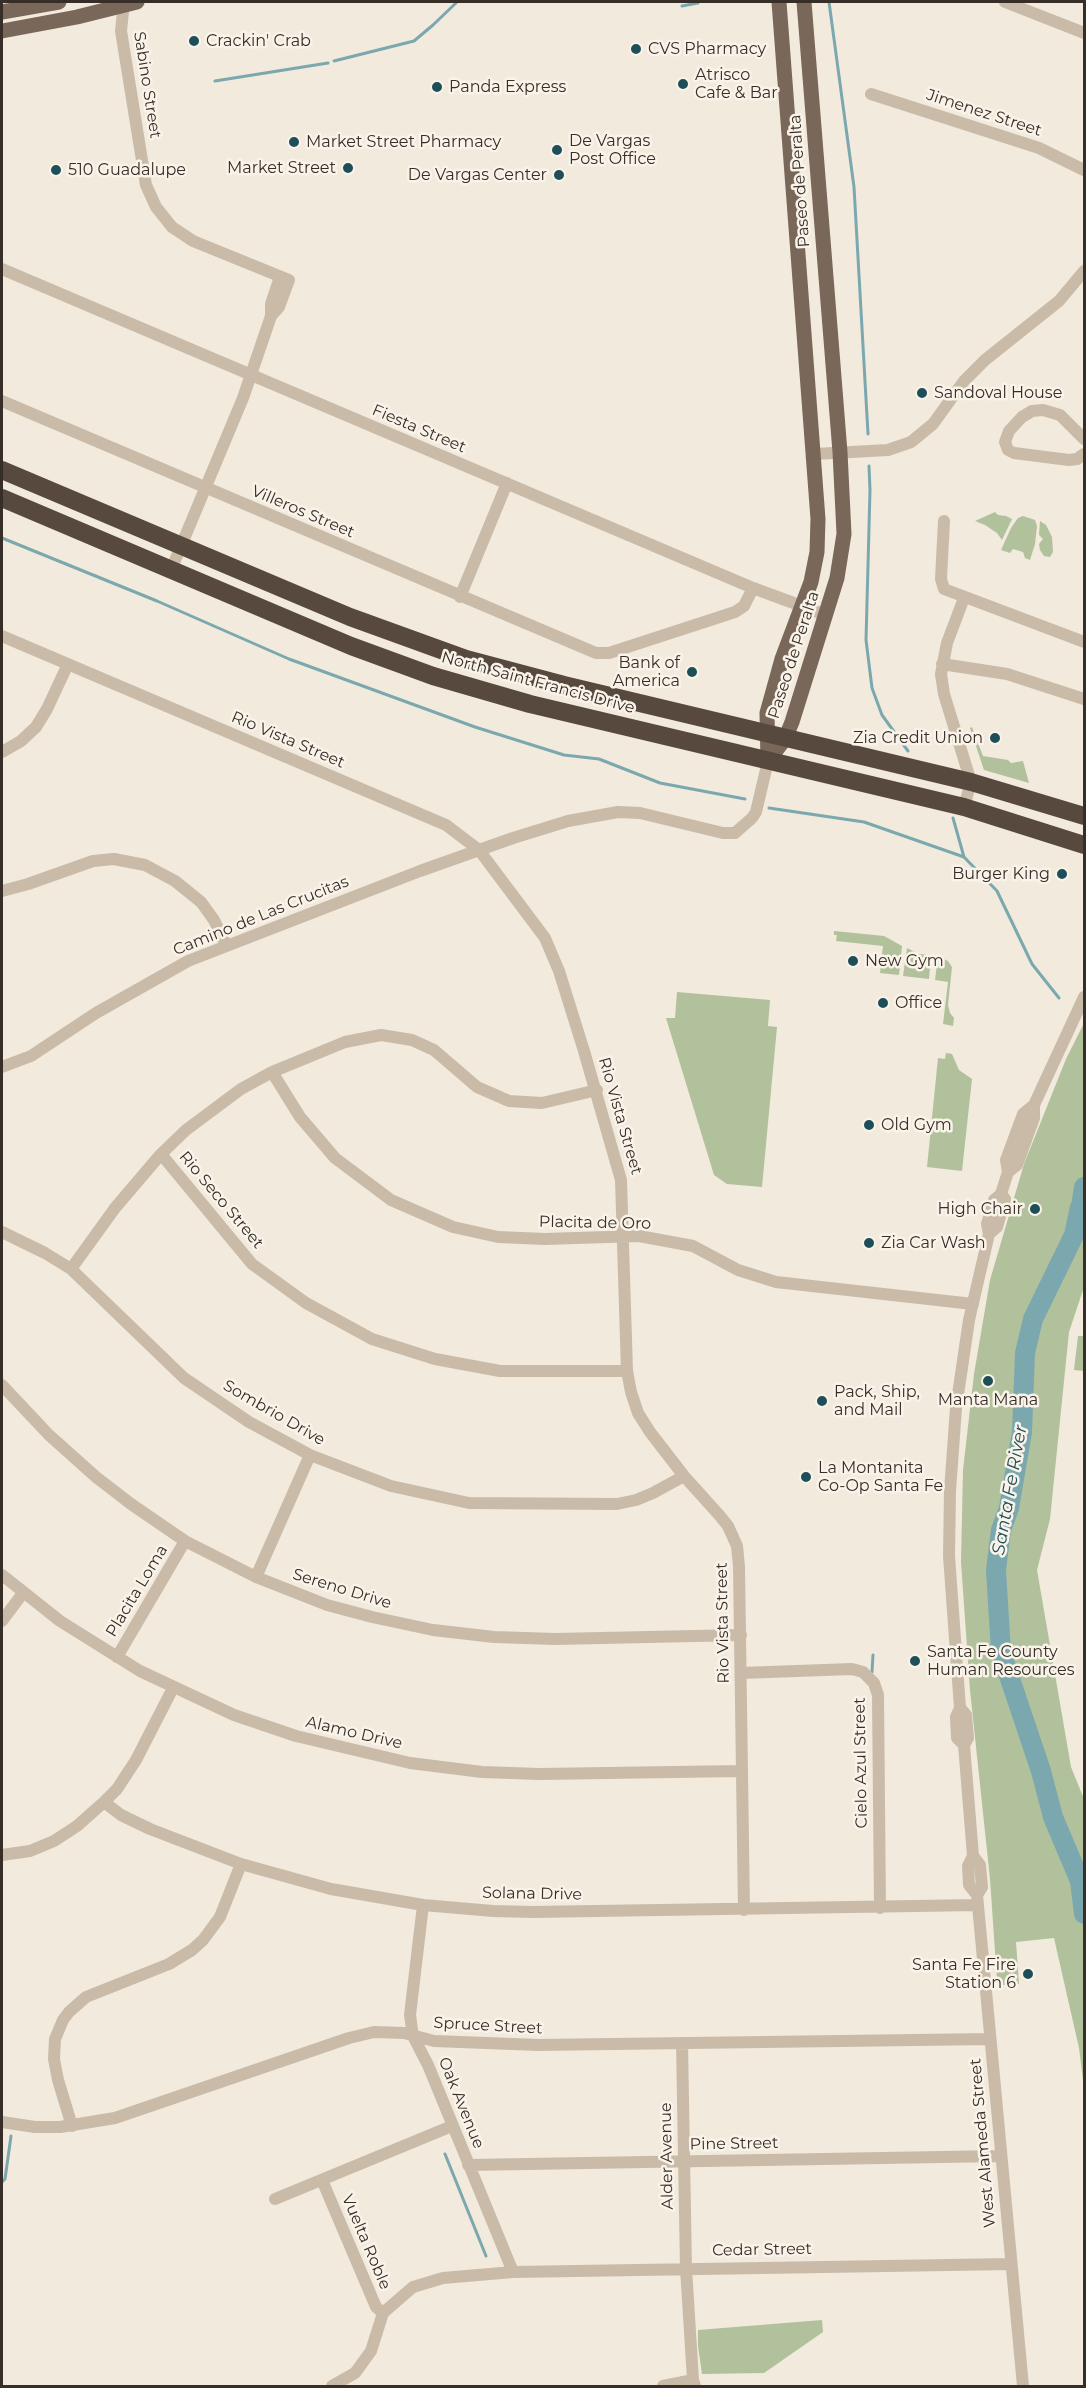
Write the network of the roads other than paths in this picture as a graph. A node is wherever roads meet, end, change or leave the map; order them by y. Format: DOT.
graph roads {
  1 [pos="59,2"];
  2 [pos="779,2"];
  3 [pos="804,2"];
  4 [pos="1005,2"];
  5 [pos="128,3"];
  6 [pos="2,12"];
  7 [pos="2,31"];
  8 [pos="1084,33"];
  9 [pos="871,94"];
  10 [pos="1084,170"];
  11 [pos="2,269"];
  12 [pos="1084,271"];
  13 [pos="251,375"];
  14 [pos="2,401"];
  15 [pos="1084,439"];
  16 [pos="840,452"];
  17 [pos="814,454"];
  18 [pos="1084,454"];
  19 [pos="2,470"];
  20 [pos="507,483"];
  21 [pos="204,489"];
  22 [pos="2,498"];
  23 [pos="944,521"];
  24 [pos="181,546"];
  25 [pos="171,570"];
  26 [pos="753,588"];
  27 [pos="460,597"];
  28 [pos="964,598"];
  29 [pos="802,607"];
  30 [pos="825,615"];
  31 [pos="2,636"];
  32 [pos="1084,642"];
  33 [pos="68,664"];
  34 [pos="942,664"];
  35 [pos="1084,699"];
  36 [pos="766,734"];
  37 [pos="785,739"];
  38 [pos="2,752"];
  39 [pos="766,768"];
  40 [pos="971,782"];
  41 [pos="964,807"];
  42 [pos="1084,816"];
  43 [pos="1084,845"];
  44 [pos="479,850"];
  45 [pos="2,891"];
  46 [pos="226,945"];
  47 [pos="1084,997"];
  48 [pos="2,1067"];
  49 [pos="272,1072"];
  50 [pos="597,1090"];
  51 [pos="161,1154"];
  52 [pos="2,1232"];
  53 [pos="624,1237"];
  54 [pos="71,1269"];
  55 [pos="973,1304"];
  56 [pos="627,1371"];
  57 [pos="2,1385"];
  58 [pos="310,1455"];
  59 [pos="684,1476"];
  60 [pos="185,1541"];
  61 [pos="2,1575"];
  62 [pos="256,1577"];
  63 [pos="23,1593"];
  64 [pos="2,1621"];
  65 [pos="741,1635"];
  66 [pos="117,1657"];
  67 [pos="741,1673"];
  68 [pos="173,1688"];
  69 [pos="742,1771"];
  70 [pos="104,1803"];
  71 [pos="2,1855"];
  72 [pos="241,1864"];
  73 [pos="977,1900"];
  74 [pos="423,1905"];
  75 [pos="880,1908"];
  76 [pos="744,1910"];
  77 [pos="413,2036"];
  78 [pos="990,2039"];
  79 [pos="682,2043"];
  80 [pos="2,2122"];
  81 [pos="72,2126"];
  82 [pos="452,2126"];
  83 [pos="1001,2156"];
  84 [pos="684,2161"];
  85 [pos="468,2165"];
  86 [pos="322,2180"];
  87 [pos="275,2199"];
  88 [pos="1011,2264"];
  89 [pos="686,2268"];
  90 [pos="513,2272"];
  91 [pos="383,2313"];
  92 [pos="694,2383"];
  93 [pos="332,2386"];
  94 [pos="663,2386"];
  95 [pos="1023,2386"];
  1 -- 6 [label="main road"];
  2 -- 17 [label="main road, Paseo de Peralta"];
  3 -- 16 [label="main road, Paseo de Peralta"];
  4 -- 8 [label="street"];
  5 -- 7 [label="main road"];
  5 -- 13 [label="street, Sabino Street"];
  9 -- 10 [label="street, Jimenez Street"];
  11 -- 13 [label="street, Fiesta Street"];
  12 -- 16 [label="street"];
  13 -- 20 [label="street, Fiesta Street"];
  13 -- 21 [label="street, Sabino Street"];
  14 -- 21 [label="street, Villeros Street"];
  15 -- 18 [label="street"];
  16 -- 17 [label="street"];
  16 -- 30 [label="main road, Paseo de Peralta"];
  17 -- 29 [label="main road, Paseo de Peralta"];
  19 -- 24 [label="highway, North Saint Francis Drive"];
  20 -- 26 [label="street, Fiesta Street"];
  20 -- 27 [label="street"];
  21 -- 24 [label="street, Sabino Street"];
  21 -- 27 [label="street, Villeros Street"];
  22 -- 25 [label="highway, North Saint Francis Drive"];
  23 -- 28 [label="street"];
  24 -- 25 [label="street, Sabino Street"];
  24 -- 36 [label="highway, North Saint Francis Drive"];
  25 -- 39 [label="highway, North Saint Francis Drive"];
  26 -- 27 [label="street, Villeros Street"];
  26 -- 29 [label="street, Fiesta Street"];
  28 -- 32 [label="street"];
  28 -- 34 [label="street"];
  29 -- 30 [label="street, Fiesta Street"];
  29 -- 36 [label="main road, Paseo de Peralta"];
  30 -- 37 [label="main road, Paseo de Peralta"];
  31 -- 33 [label="street, Rio Vista Street"];
  33 -- 38 [label="street"];
  33 -- 44 [label="street, Rio Vista Street"];
  34 -- 35 [label="street"];
  34 -- 40 [label="street"];
  36 -- 37 [label="highway, North Saint Francis Drive"];
  36 -- 39 [label="main road, Paseo de Peralta"];
  37 -- 39 [label="main road, Paseo de Peralta"];
  37 -- 40 [label="highway, North Saint Francis Drive"];
  39 -- 41 [label="highway, North Saint Francis Drive"];
  39 -- 44 [label="street"];
  40 -- 41 [label="street"];
  40 -- 42 [label="highway, North Saint Francis Drive"];
  41 -- 43 [label="highway, North Saint Francis Drive"];
  44 -- 46 [label="street, Camino de Las Crucitas"];
  44 -- 50 [label="street, Rio Vista Street"];
  45 -- 46 [label="street"];
  46 -- 48 [label="street, Camino de Las Crucitas"];
  47 -- 55 [label="street, West Alameda Street"];
  49 -- 50 [label="street"];
  49 -- 51 [label="street"];
  49 -- 53 [label="street, Placita de Oro"];
  50 -- 53 [label="street, Rio Vista Street"];
  51 -- 54 [label="street"];
  51 -- 56 [label="street, Rio Seco Street"];
  52 -- 54 [label="street, Sombrio Drive"];
  53 -- 55 [label="street, Placita de Oro"];
  53 -- 56 [label="street, Rio Vista Street"];
  54 -- 58 [label="street, Sombrio Drive"];
  55 -- 73 [label="street, West Alameda Street"];
  56 -- 59 [label="street, Rio Vista Street"];
  57 -- 60 [label="street, Sereno Drive"];
  58 -- 59 [label="street, Sombrio Drive"];
  58 -- 62 [label="street"];
  59 -- 65 [label="street, Rio Vista Street"];
  60 -- 62 [label="street, Sereno Drive"];
  60 -- 66 [label="street, Placita Loma"];
  61 -- 63 [label="street, Alamo Drive"];
  62 -- 65 [label="street, Sereno Drive"];
  63 -- 64 [label="street"];
  63 -- 66 [label="street, Alamo Drive"];
  65 -- 67 [label="street, Rio Vista Street"];
  66 -- 68 [label="street, Alamo Drive"];
  67 -- 69 [label="street, Rio Vista Street"];
  67 -- 75 [label="street, Cielo Azul Street"];
  68 -- 69 [label="street, Alamo Drive"];
  68 -- 70 [label="street"];
  69 -- 76 [label="street, Rio Vista Street"];
  70 -- 71 [label="street"];
  70 -- 72 [label="street, Solana Drive"];
  72 -- 74 [label="street, Solana Drive"];
  72 -- 81 [label="street"];
  73 -- 75 [label="street, Solana Drive"];
  73 -- 78 [label="street, West Alameda Street"];
  74 -- 76 [label="street, Solana Drive"];
  74 -- 77 [label="street, Oak Avenue"];
  75 -- 76 [label="street, Solana Drive"];
  77 -- 79 [label="street, Spruce Street"];
  77 -- 81 [label="street, Spruce Street"];
  77 -- 82 [label="street, Oak Avenue"];
  78 -- 79 [label="street, Spruce Street"];
  78 -- 83 [label="street, West Alameda Street"];
  79 -- 84 [label="street, Alder Avenue"];
  80 -- 81 [label="street, Spruce Street"];
  82 -- 85 [label="street, Oak Avenue"];
  82 -- 86 [label="street, Vuelta Roble"];
  83 -- 84 [label="street, Pine Street"];
  83 -- 88 [label="street, West Alameda Street"];
  84 -- 85 [label="street, Pine Street"];
  84 -- 89 [label="street, Alder Avenue"];
  85 -- 90 [label="street, Oak Avenue"];
  86 -- 87 [label="street, Vuelta Roble"];
  86 -- 91 [label="street, Vuelta Roble"];
  88 -- 89 [label="street, Cedar Street"];
  88 -- 95 [label="street, West Alameda Street"];
  89 -- 90 [label="street, Cedar Street"];
  89 -- 92 [label="street, Alder Avenue"];
  90 -- 91 [label="street, Cedar Street"];
  91 -- 93 [label="street"];
  92 -- 94 [label="street"];
}
